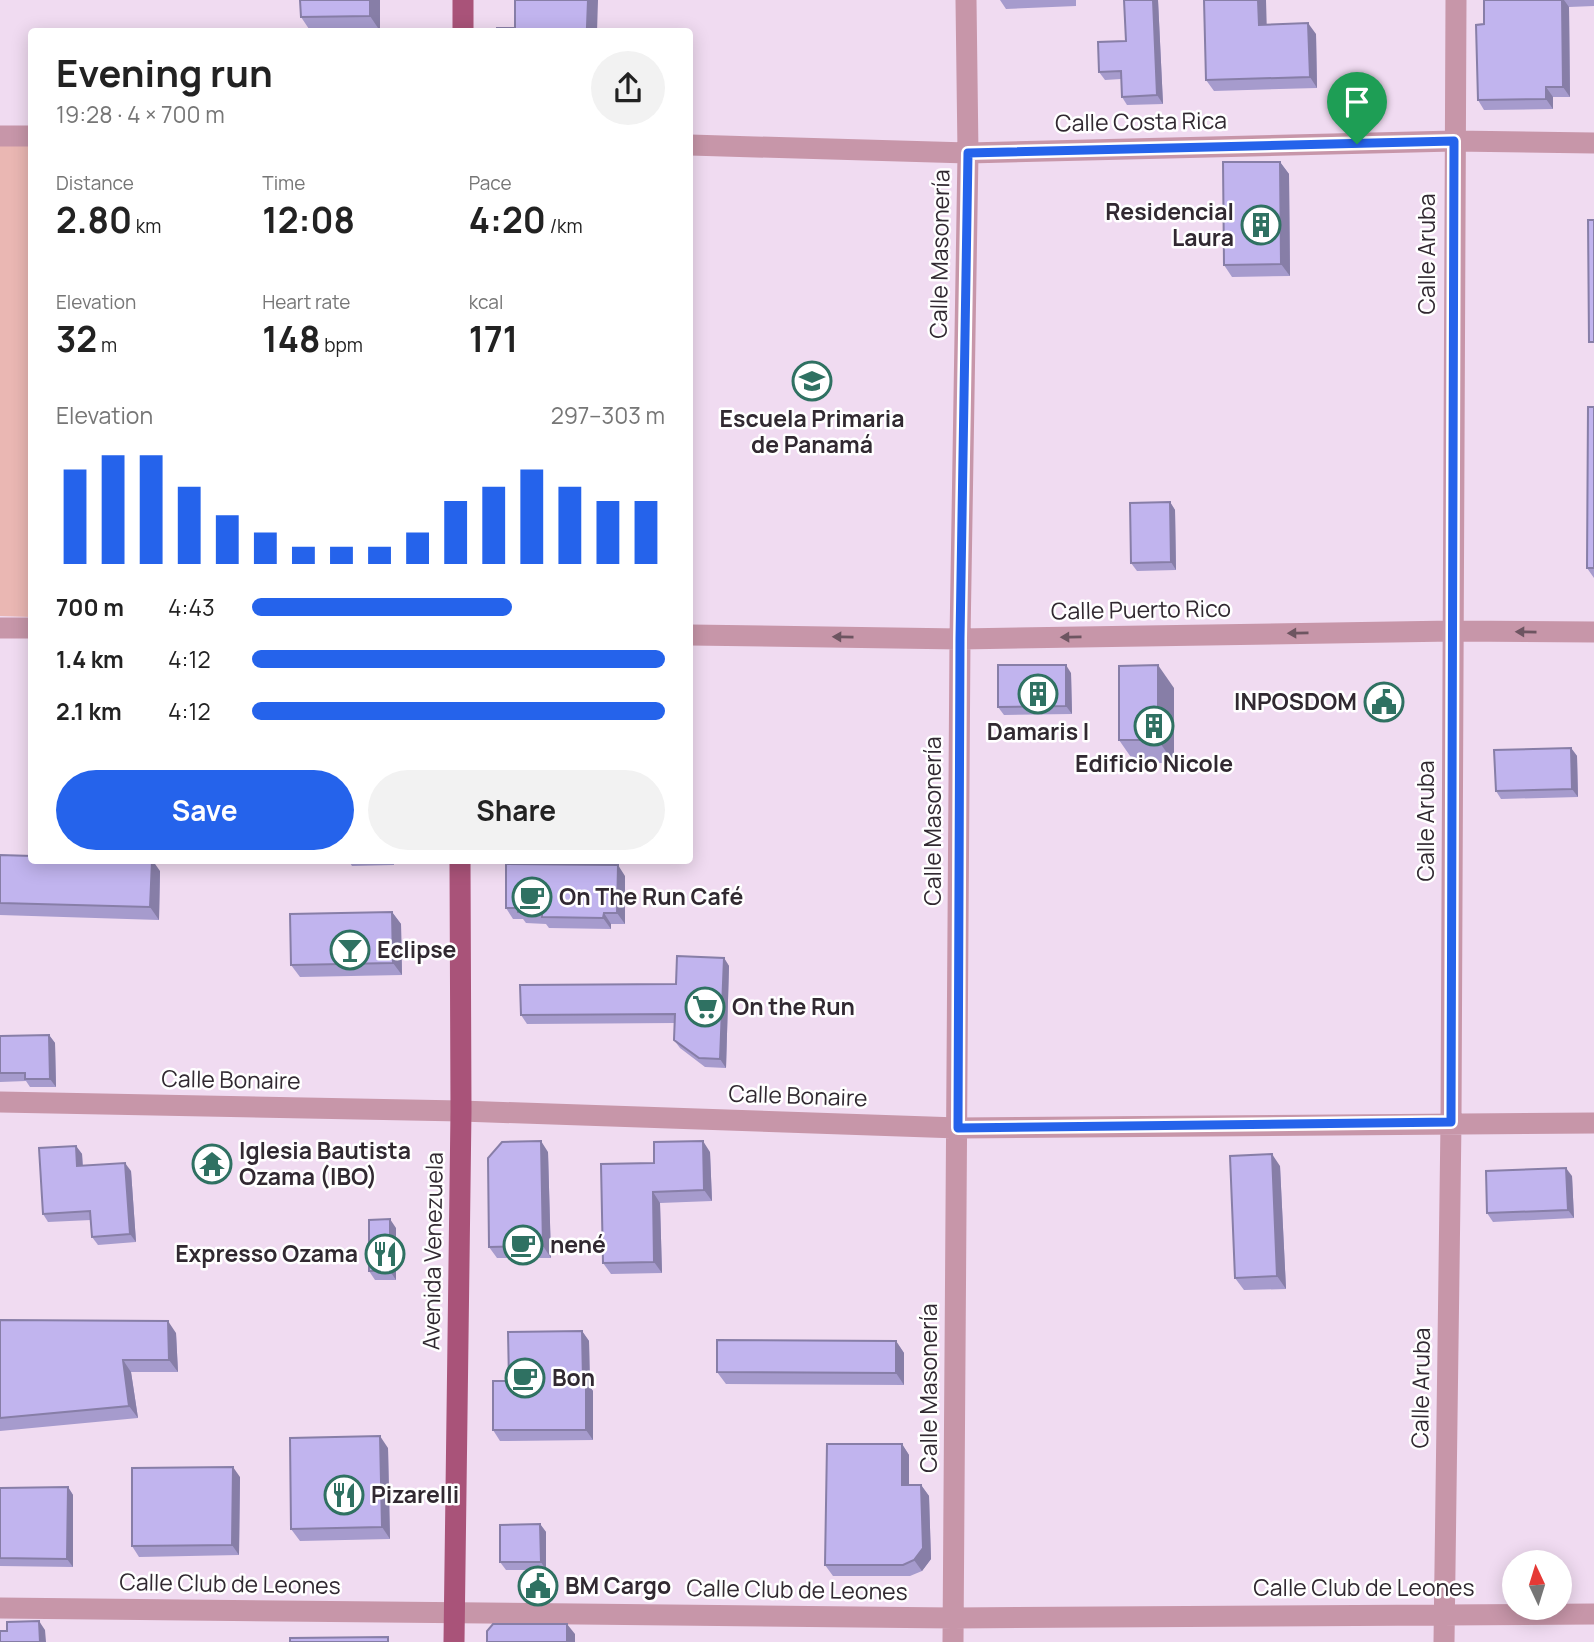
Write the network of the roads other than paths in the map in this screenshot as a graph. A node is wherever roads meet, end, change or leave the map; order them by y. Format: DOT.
graph roads {
  1 [pos="463,0"];
  2 [pos="966,0"];
  3 [pos="1455,0"];
  4 [pos="463,28"];
  5 [pos="0,136"];
  6 [pos="28,136"];
  7 [pos="1454,141"];
  8 [pos="1594,143"];
  9 [pos="693,145"];
  10 [pos="968,153"];
  11 [pos="0,628"];
  12 [pos="28,628"];
  13 [pos="1453,631"];
  14 [pos="1594,632"];
  15 [pos="693,635"];
  16 [pos="960,639"];
  17 [pos="460,864"];
  18 [pos="0,1102"];
  19 [pos="461,1111"];
  20 [pos="1451,1122"];
  21 [pos="1594,1122"];
  22 [pos="958,1128"];
  23 [pos="0,1608"];
  24 [pos="455,1613"];
  25 [pos="1444,1613"];
  26 [pos="1594,1614"];
  27 [pos="953,1618"];
  28 [pos="454,1642"];
  29 [pos="953,1642"];
  30 [pos="1444,1642"];
  1 -- 4 [label="main road"];
  2 -- 10 [label="street, Calle Masonería"];
  3 -- 7 [label="street, Calle Aruba"];
  5 -- 6 [label="street"];
  7 -- 8 [label="street, Calle Costa Rica"];
  7 -- 10 [label="street, Calle Costa Rica"];
  7 -- 13 [label="street, Calle Aruba"];
  9 -- 10 [label="street, Calle Costa Rica"];
  10 -- 16 [label="street, Calle Masonería"];
  11 -- 12 [label="street"];
  14 -- 13 [label="street, Calle Puerto Rico, one-way"];
  13 -- 16 [label="street, Calle Puerto Rico, one-way"];
  13 -- 20 [label="street, Calle Aruba"];
  16 -- 15 [label="street, Calle Puerto Rico, one-way"];
  16 -- 22 [label="street, Calle Masonería"];
  17 -- 19 [label="main road, Avenida Venezuela"];
  18 -- 19 [label="street, Calle Bonaire"];
  19 -- 22 [label="street, Calle Bonaire"];
  19 -- 24 [label="main road, Avenida Venezuela"];
  20 -- 21 [label="street, Calle Bonaire"];
  20 -- 22 [label="street, Calle Bonaire"];
  20 -- 25 [label="street, Calle Aruba"];
  22 -- 27 [label="street, Calle Masonería"];
  23 -- 24 [label="street, Calle Club de Leones"];
  24 -- 27 [label="street, Calle Club de Leones"];
  24 -- 28 [label="main road, Avenida Venezuela"];
  25 -- 26 [label="street, Calle Club de Leones"];
  25 -- 27 [label="street, Calle Club de Leones"];
  25 -- 30 [label="street, Calle Aruba"];
  27 -- 29 [label="street, Calle Masonería"];
}
